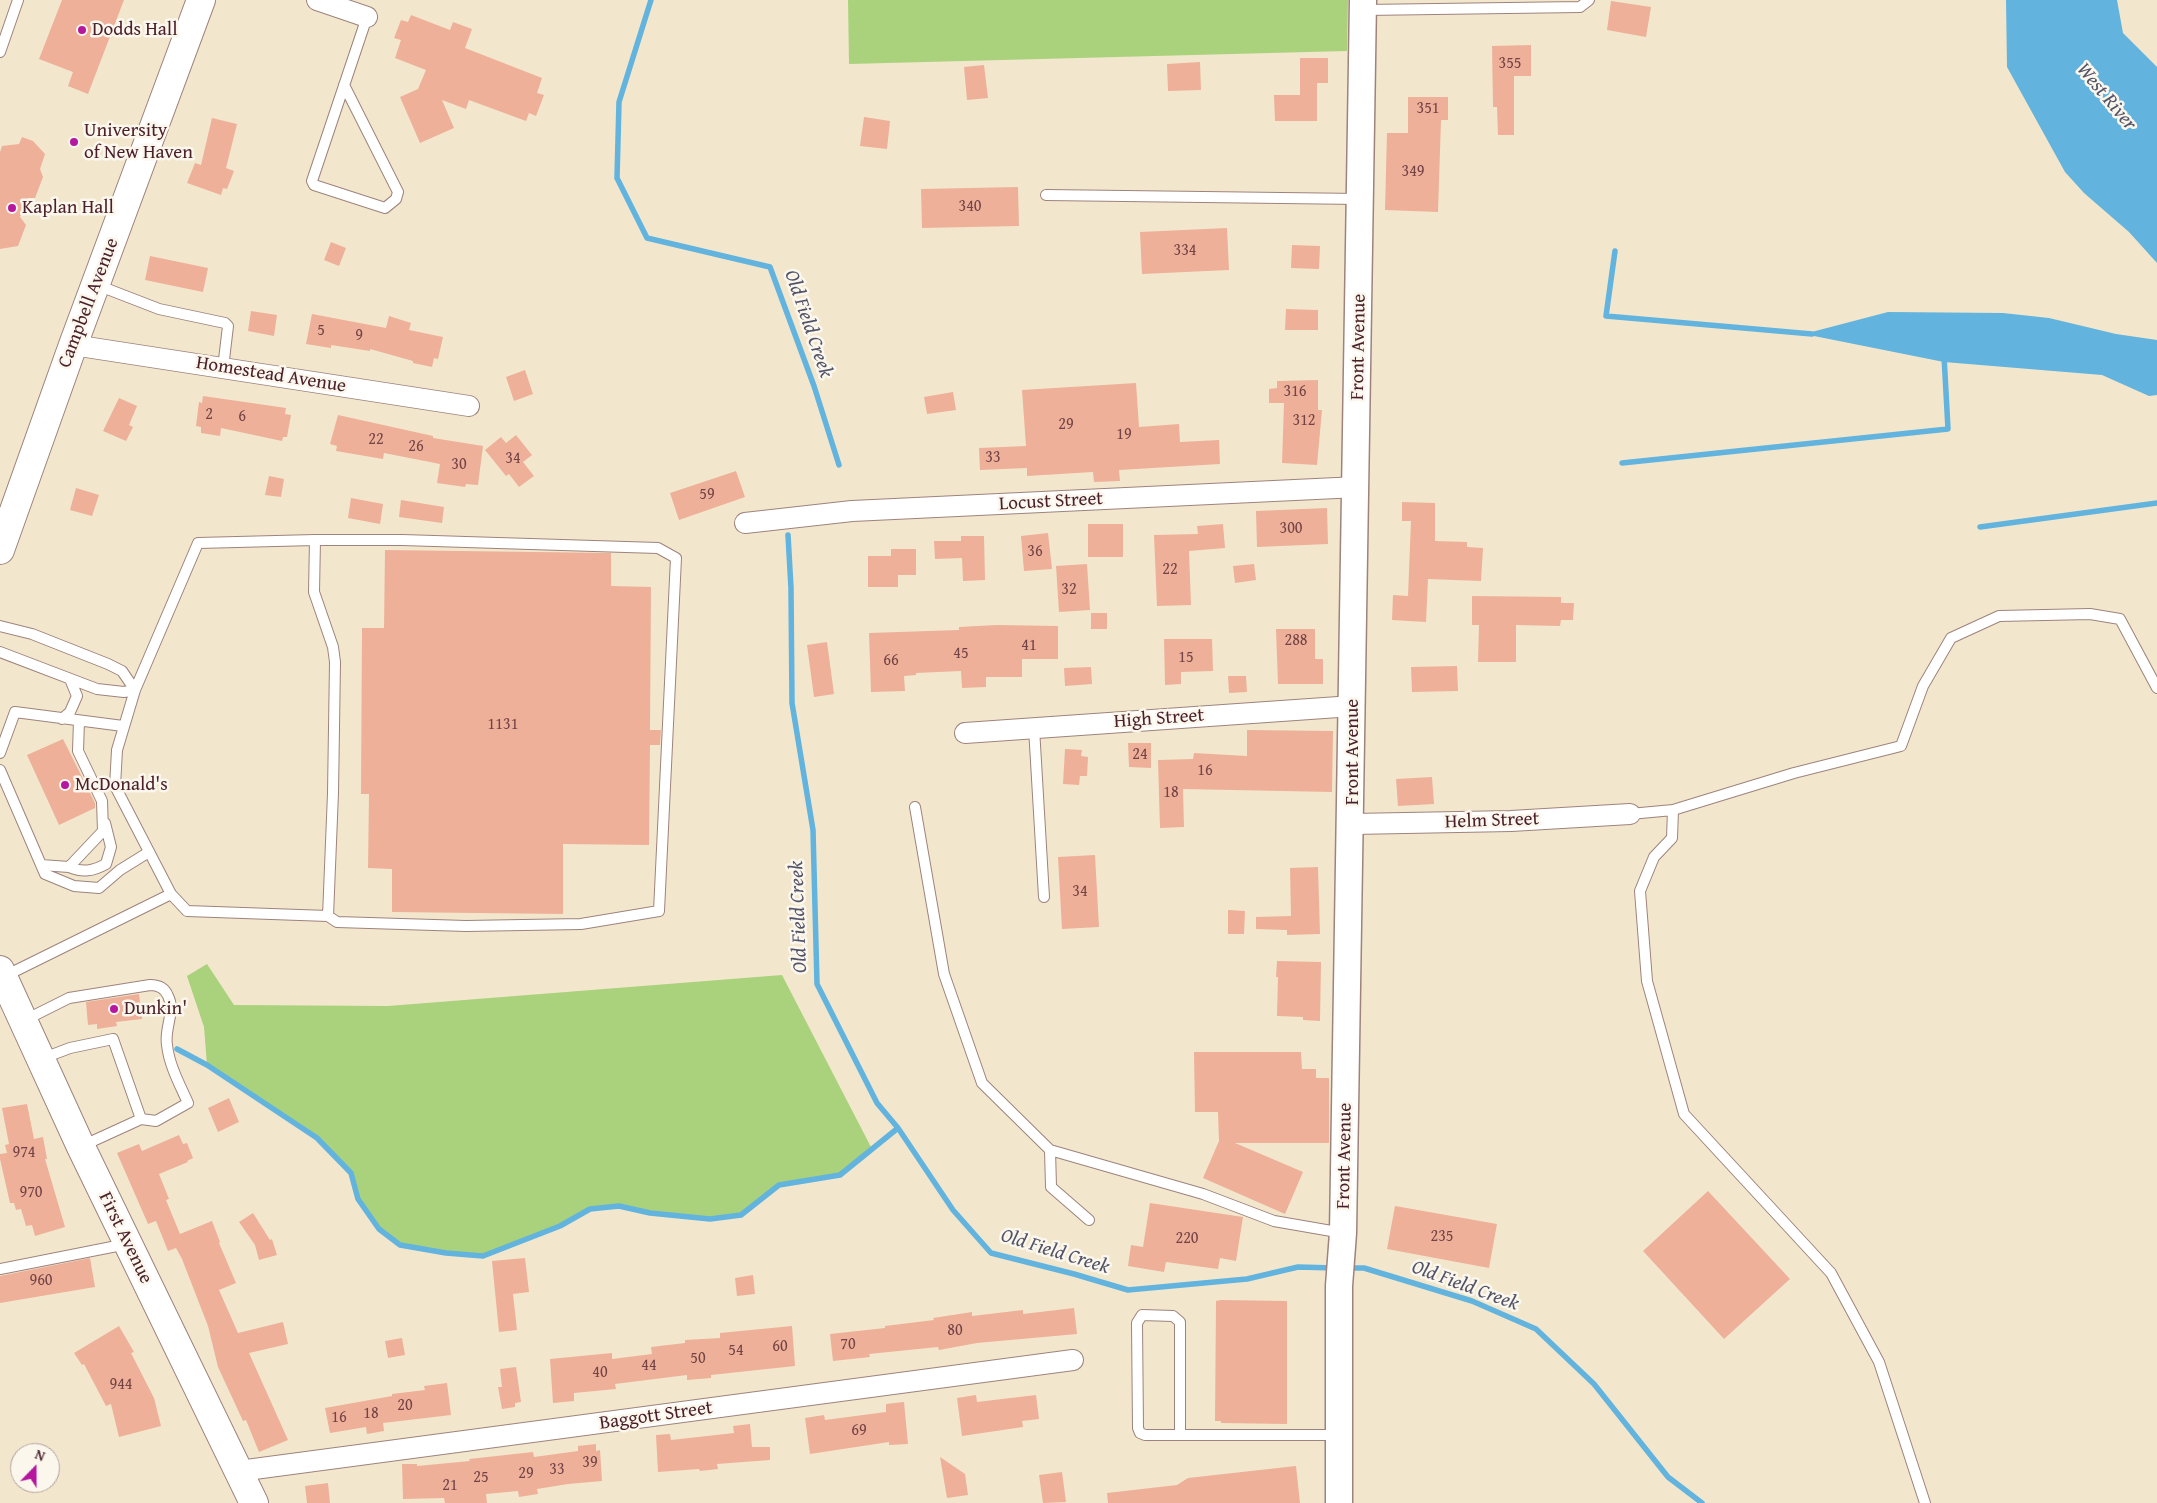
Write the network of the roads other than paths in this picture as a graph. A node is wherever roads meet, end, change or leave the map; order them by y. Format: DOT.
graph roads {
  1 [pos="18,0"];
  2 [pos="201,0"];
  3 [pos="317,0"];
  4 [pos="1589,0"];
  5 [pos="1363,5"];
  6 [pos="367,17"];
  7 [pos="0,52"];
  8 [pos="344,86"];
  9 [pos="1046,195"];
  10 [pos="1361,200"];
  11 [pos="96,285"];
  12 [pos="73,345"];
  13 [pos="223,368"];
  14 [pos="469,406"];
  15 [pos="1358,487"];
  16 [pos="745,523"];
  17 [pos="315,540"];
  18 [pos="0,550"];
  19 [pos="0,626"];
  20 [pos="0,652"];
  21 [pos="70,679"];
  22 [pos="2157,688"];
  23 [pos="135,690"];
  24 [pos="1353,706"];
  25 [pos="62,718"];
  26 [pos="79,721"];
  27 [pos="123,726"];
  28 [pos="1034,728"];
  29 [pos="965,733"];
  30 [pos="0,753"];
  31 [pos="0,770"];
  32 [pos="914,807"];
  33 [pos="1673,810"];
  34 [pos="1630,814"];
  35 [pos="103,816"];
  36 [pos="1353,824"];
  37 [pos="149,852"];
  38 [pos="41,865"];
  39 [pos="69,867"];
  40 [pos="171,894"];
  41 [pos="1044,897"];
  42 [pos="328,916"];
  43 [pos="2,974"];
  44 [pos="24,1021"];
  45 [pos="41,1059"];
  46 [pos="141,1119"];
  47 [pos="81,1147"];
  48 [pos="1050,1150"];
  49 [pos="1089,1220"];
  50 [pos="128,1243"];
  51 [pos="1343,1244"];
  52 [pos="0,1269"];
  53 [pos="1074,1360"];
  54 [pos="1180,1435"];
  55 [pos="1339,1435"];
  56 [pos="239,1471"];
  57 [pos="254,1503"];
  58 [pos="1339,1503"];
  59 [pos="1925,1503"];
  1 -- 7 [label="lane"];
  2 -- 11 [label="main road, Campbell Avenue"];
  3 -- 6 [label="street"];
  4 -- 5 [label="lane"];
  5 -- 10 [label="street, Front Avenue"];
  6 -- 8 [label="lane"];
  8 -- 8 [label="lane"];
  9 -- 10 [label="lane"];
  10 -- 15 [label="street, Front Avenue"];
  11 -- 12 [label="main road, Campbell Avenue"];
  11 -- 13 [label="lane"];
  12 -- 13 [label="street, Homestead Avenue"];
  12 -- 18 [label="main road, Campbell Avenue"];
  13 -- 14 [label="street, Homestead Avenue"];
  15 -- 16 [label="street, Locust Street"];
  15 -- 24 [label="street, Front Avenue"];
  17 -- 23 [label="lane"];
  17 -- 42 [label="lane"];
  17 -- 42 [label="lane"];
  19 -- 23 [label="lane"];
  20 -- 21 [label="lane"];
  21 -- 23 [label="lane"];
  21 -- 25 [label="lane"];
  22 -- 33 [label="lane"];
  23 -- 27 [label="lane"];
  24 -- 28 [label="street, High Street"];
  24 -- 36 [label="street, Front Avenue"];
  25 -- 26 [label="lane"];
  25 -- 30 [label="lane"];
  26 -- 27 [label="lane"];
  26 -- 35 [label="lane"];
  27 -- 37 [label="lane"];
  28 -- 29 [label="street, High Street"];
  28 -- 41 [label="lane"];
  31 -- 38 [label="lane"];
  32 -- 48 [label="lane"];
  33 -- 34 [label="lane"];
  33 -- 59 [label="lane"];
  34 -- 36 [label="street, Helm Street"];
  35 -- 39 [label="lane"];
  35 -- 39 [label="lane"];
  36 -- 51 [label="street, Front Avenue"];
  37 -- 38 [label="lane"];
  37 -- 40 [label="lane"];
  38 -- 39 [label="lane"];
  40 -- 42 [label="lane"];
  40 -- 43 [label="lane"];
  43 -- 44 [label="main road, First Avenue"];
  44 -- 45 [label="main road, First Avenue"];
  44 -- 46 [label="lane"];
  45 -- 46 [label="lane"];
  45 -- 47 [label="main road, First Avenue"];
  46 -- 47 [label="lane"];
  47 -- 50 [label="main road, First Avenue"];
  48 -- 49 [label="lane"];
  48 -- 51 [label="lane"];
  50 -- 52 [label="lane"];
  50 -- 56 [label="main road, First Avenue"];
  51 -- 55 [label="street, Front Avenue"];
  53 -- 56 [label="street, Baggott Street"];
  54 -- 54 [label="lane"];
  54 -- 55 [label="lane"];
  55 -- 58 [label="street, Front Avenue"];
  56 -- 57 [label="main road, First Avenue"];
}
